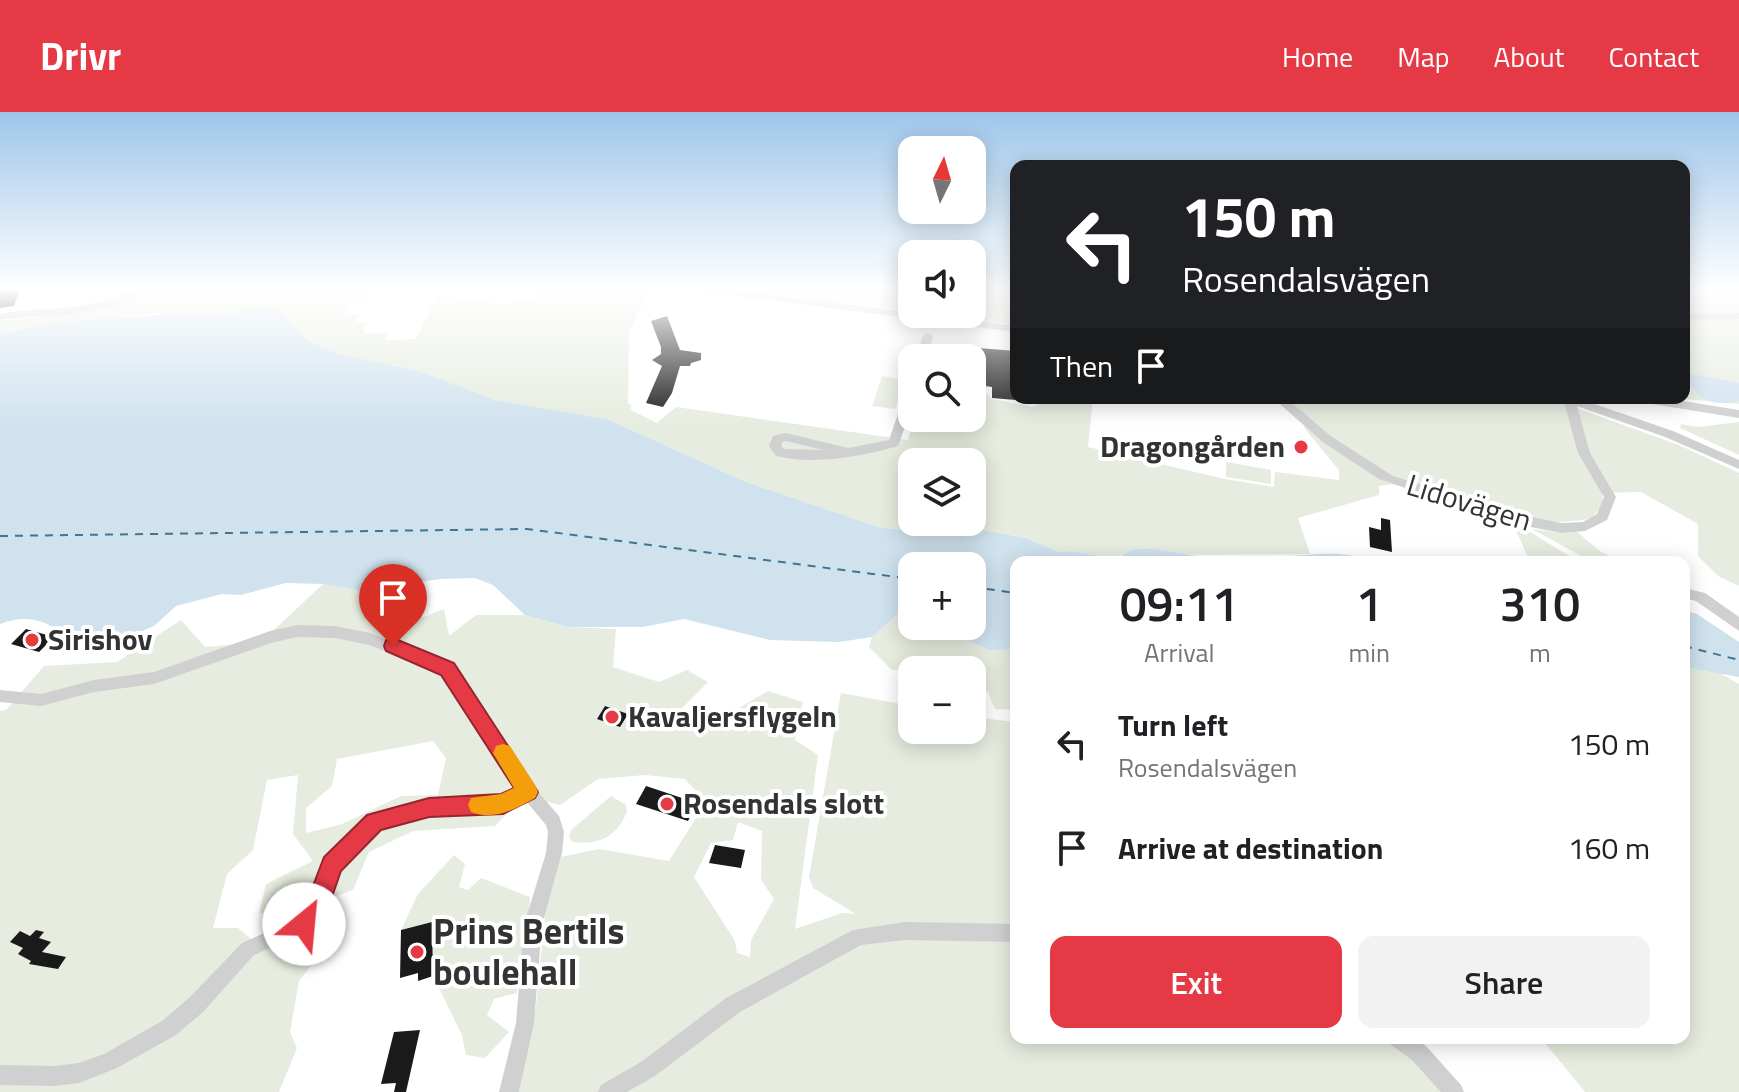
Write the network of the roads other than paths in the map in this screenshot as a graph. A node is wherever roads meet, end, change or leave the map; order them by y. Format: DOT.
graph roads {
  1 [pos="928,336"];
  2 [pos="925,344"];
  3 [pos="1285,404"];
  4 [pos="1569,404"];
  5 [pos="1582,404"];
  6 [pos="1677,404"];
  7 [pos="1739,414"];
  8 [pos="898,431"];
  9 [pos="847,452"];
  10 [pos="1739,465"];
  11 [pos="1690,594"];
  12 [pos="1739,625"];
  13 [pos="0,696"];
  14 [pos="528,792"];
  15 [pos="1010,933"];
  16 [pos="1406,1044"];
  17 [pos="0,1075"];
  18 [pos="509,1092"];
  19 [pos="608,1092"];
  20 [pos="1454,1092"];
  1 -- 2 [label="street"];
  3 -- 4 [label="street, Lidovägen"];
  5 -- 10 [label="street"];
  6 -- 7 [label="street"];
  8 -- 9 [label="street"];
  9 -- 9 [label="street"];
  11 -- 12 [label="street"];
  13 -- 14 [label="street"];
  14 -- 17 [label="street"];
  14 -- 18 [label="street"];
  15 -- 19 [label="street"];
  16 -- 20 [label="street"];
}
